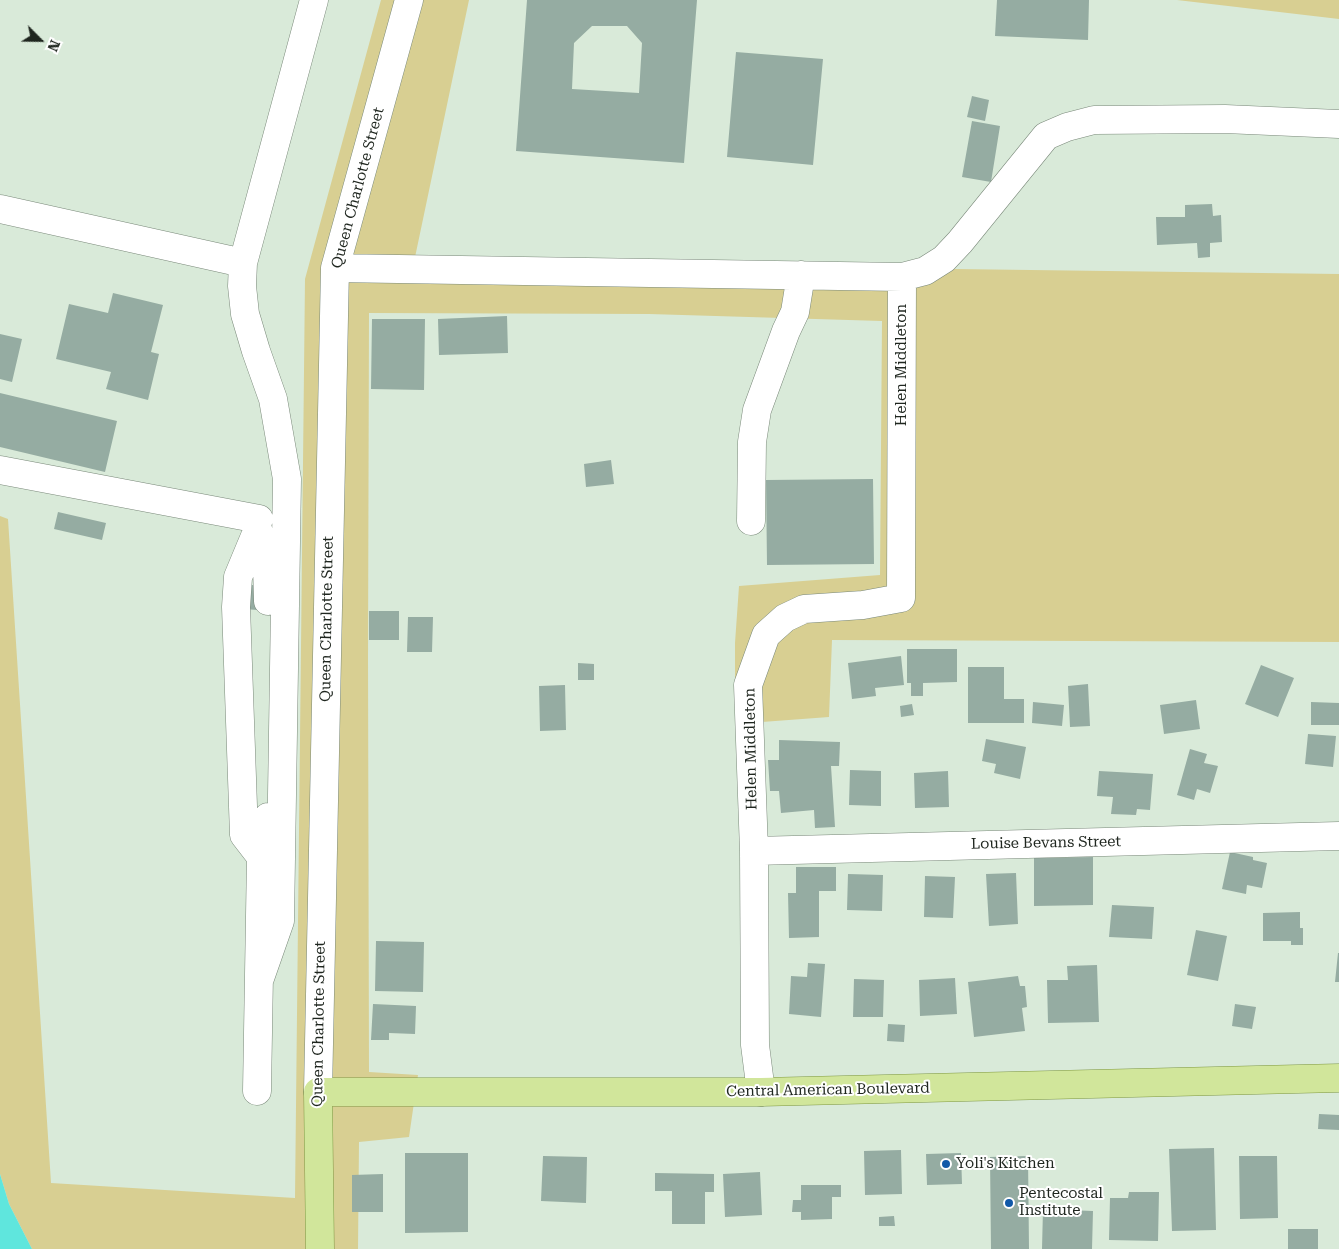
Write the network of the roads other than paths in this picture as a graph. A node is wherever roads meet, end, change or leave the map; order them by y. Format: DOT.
graph roads {
  1 [pos="314,0"];
  2 [pos="409,0"];
  3 [pos="1339,124"];
  4 [pos="0,208"];
  5 [pos="243,263"];
  6 [pos="334,268"];
  7 [pos="801,275"];
  8 [pos="902,277"];
  9 [pos="0,470"];
  10 [pos="259,519"];
  11 [pos="751,521"];
  12 [pos="1339,836"];
  13 [pos="754,851"];
  14 [pos="261,857"];
  15 [pos="259,981"];
  16 [pos="1339,1078"];
  17 [pos="258,1092"];
  18 [pos="318,1092"];
  19 [pos="761,1092"];
  20 [pos="320,1249"];
  1 -- 5 [label="street"];
  2 -- 6 [label="street, Queen Charlotte Street"];
  3 -- 8 [label="street"];
  4 -- 5 [label="street"];
  5 -- 15 [label="street"];
  6 -- 7 [label="street"];
  6 -- 18 [label="street, Queen Charlotte Street"];
  7 -- 8 [label="street"];
  7 -- 11 [label="street"];
  8 -- 13 [label="street, Helen Middleton"];
  9 -- 10 [label="street"];
  12 -- 13 [label="street, Louise Bevans Street"];
  13 -- 19 [label="street, Helen Middleton"];
  14 -- 14 [label="street"];
  14 -- 15 [label="street"];
  15 -- 17 [label="street"];
  16 -- 19 [label="main road, Central American Boulevard"];
  18 -- 19 [label="main road, Central American Boulevard"];
  18 -- 20 [label="main road, Queen Charlotte Street"];
}
